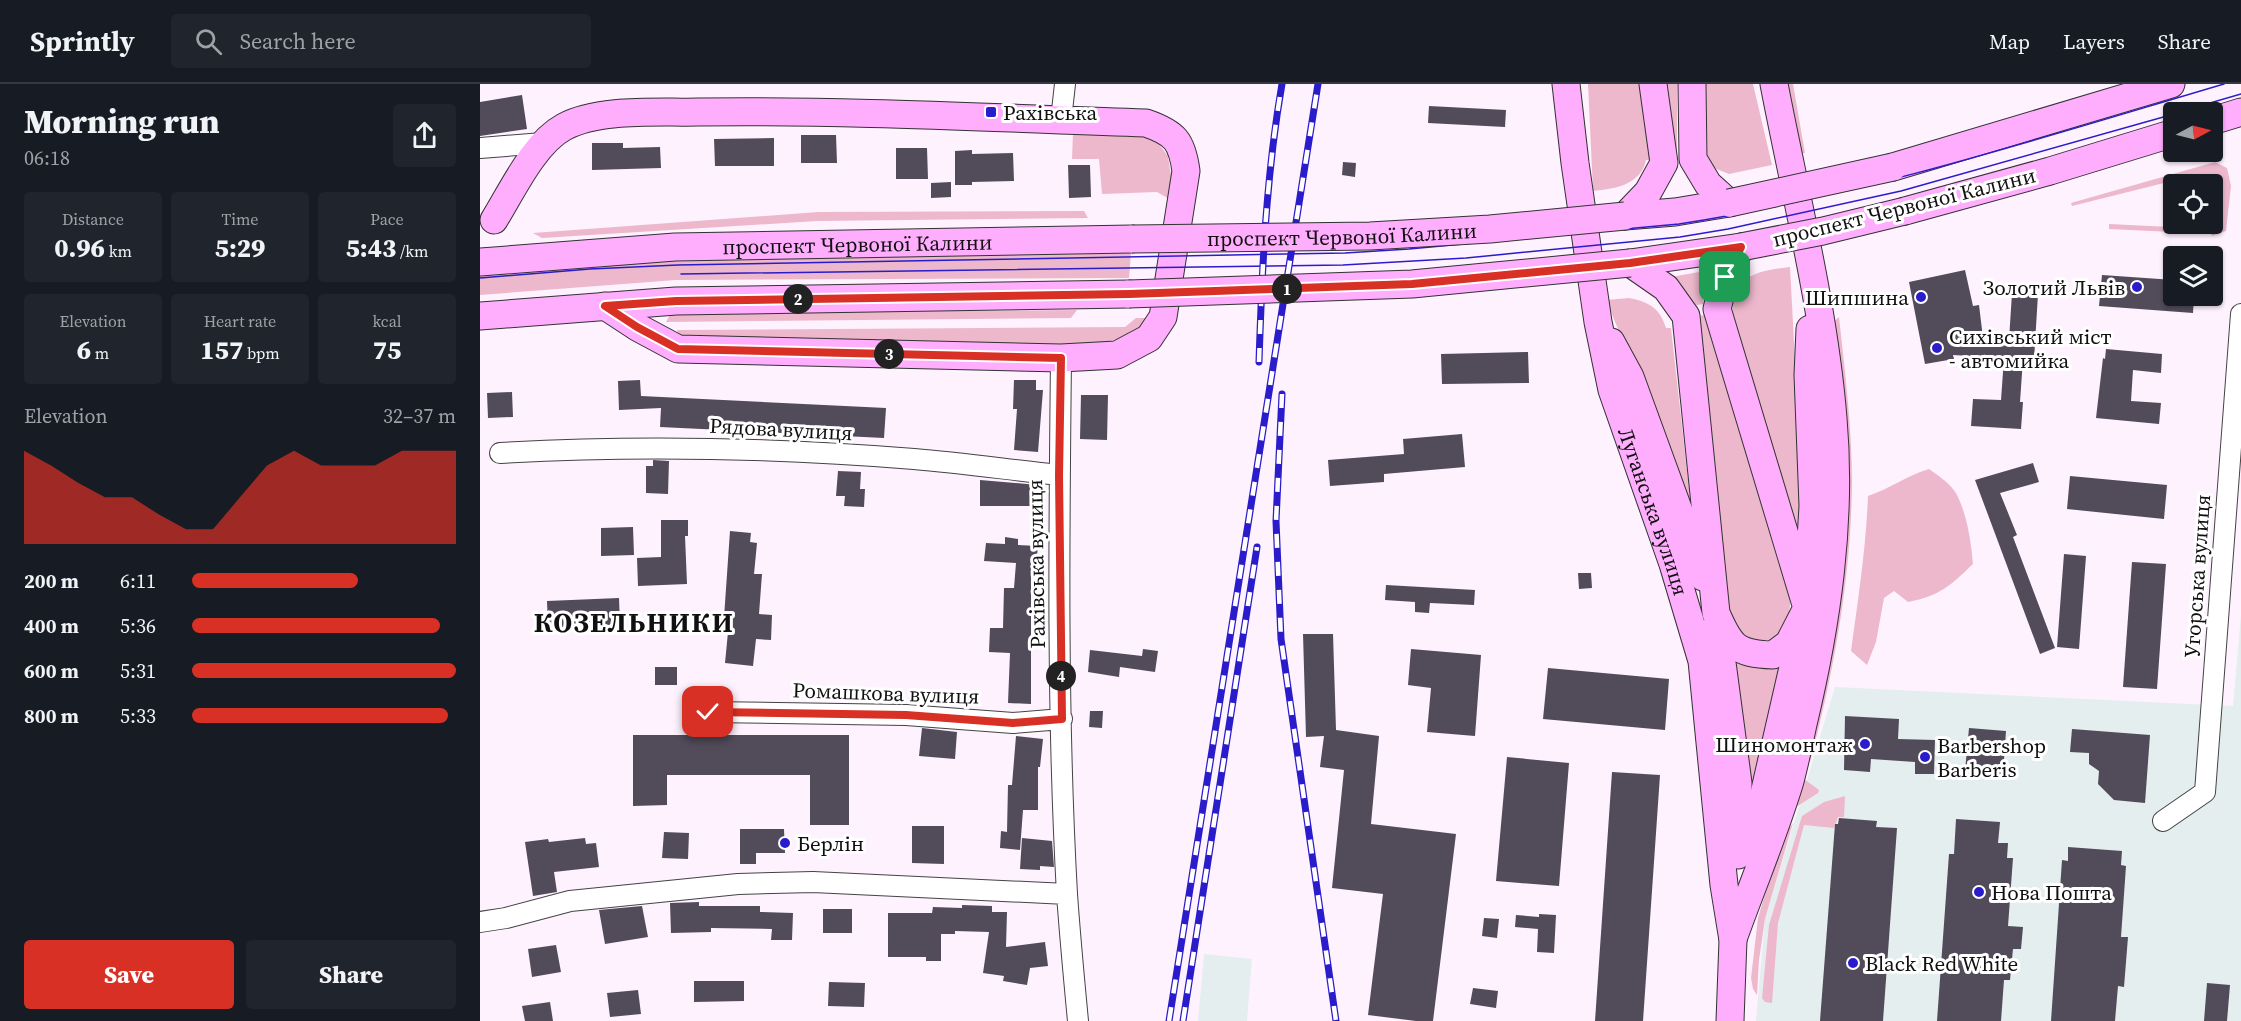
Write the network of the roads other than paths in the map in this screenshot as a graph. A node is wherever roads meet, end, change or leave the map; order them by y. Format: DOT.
graph roads {
  1 [pos="1065,84"];
  2 [pos="1566,84"];
  3 [pos="1653,84"];
  4 [pos="1692,84"];
  5 [pos="1774,84"];
  6 [pos="2171,84"];
  7 [pos="2241,112"];
  8 [pos="2223,118"];
  9 [pos="1061,120"];
  10 [pos="2163,136"];
  11 [pos="543,143"];
  12 [pos="480,148"];
  13 [pos="1729,203"];
  14 [pos="1625,216"];
  15 [pos="487,220"];
  16 [pos="1741,247"];
  17 [pos="488,261"];
  18 [pos="1630,263"];
  19 [pos="1814,288"];
  20 [pos="605,306"];
  21 [pos="2241,314"];
  22 [pos="480,316"];
  23 [pos="1598,322"];
  24 [pos="1061,358"];
  25 [pos="500,453"];
  26 [pos="1059,475"];
  27 [pos="1807,608"];
  28 [pos="1716,613"];
  29 [pos="708,712"];
  30 [pos="1062,719"];
  31 [pos="2163,821"];
  32 [pos="1067,894"];
  33 [pos="480,922"];
  34 [pos="1732,940"];
  35 [pos="1078,1021"];
  36 [pos="1730,1021"];
  1 -- 9 [label="street"];
  2 -- 23 [label="main road, Луганська вулиця"];
  3 -- 14 [label="main road"];
  4 -- 13 [label="main road"];
  5 -- 19 [label="main road, Луганська вулиця"];
  6 -- 13 [label="main road, проспект Червоної Калини, bridge"];
  7 -- 8 [label="main road"];
  9 -- 11 [label="main road"];
  9 -- 24 [label="main road"];
  10 -- 16 [label="main road, проспект Червоної Калини, bridge"];
  11 -- 12 [label="street"];
  11 -- 15 [label="main road"];
  13 -- 14 [label="main road, проспект Червоної Калини"];
  14 -- 17 [label="main road, проспект Червоної Калини, bridge"];
  15 -- 17 [label="main road, проспект Червоної Калини"];
  16 -- 18 [label="main road, проспект Червоної Калини"];
  16 -- 27 [label="main road"];
  18 -- 20 [label="main road, проспект Червоної Калини, bridge"];
  18 -- 28 [label="main road"];
  19 -- 27 [label="main road"];
  19 -- 34 [label="main road, Луганська вулиця"];
  20 -- 22 [label="main road, проспект Червоної Калини"];
  20 -- 24 [label="main road"];
  21 -- 31 [label="street, Угорська вулиця"];
  23 -- 28 [label="main road"];
  23 -- 34 [label="main road, Луганська вулиця"];
  24 -- 26 [label="street, Рахівська вулиця"];
  25 -- 26 [label="street, Рядова вулиця"];
  26 -- 30 [label="street, Рахівська вулиця"];
  27 -- 28 [label="main road"];
  27 -- 34 [label="main road"];
  28 -- 34 [label="main road"];
  29 -- 30 [label="street, Ромашкова вулиця"];
  30 -- 32 [label="street, Рахівська вулиця"];
  32 -- 33 [label="street"];
  32 -- 35 [label="street, Рахівська вулиця"];
  34 -- 36 [label="main road, Луганська вулиця"];
}
